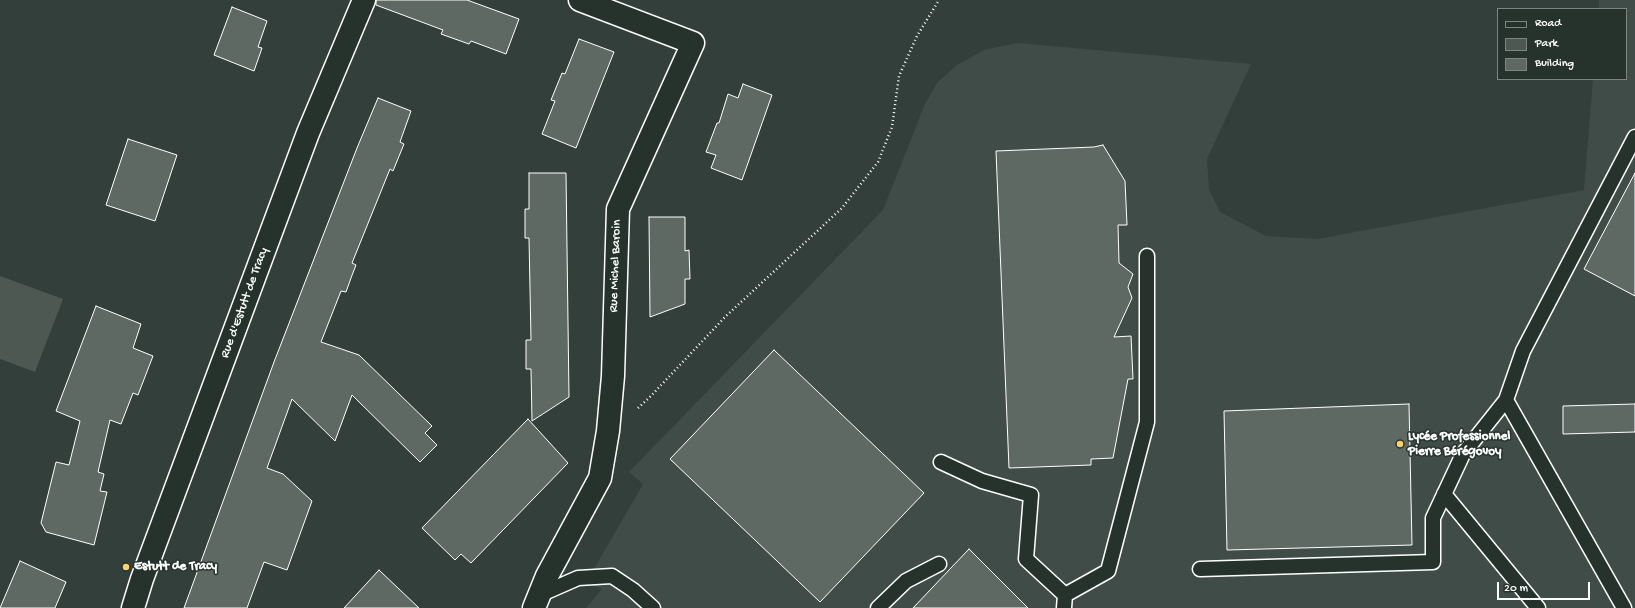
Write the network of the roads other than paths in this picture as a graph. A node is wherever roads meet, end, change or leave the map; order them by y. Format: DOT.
graph roads {
  1 [pos="364,0"];
  2 [pos="580,0"];
  3 [pos="1635,137"];
  4 [pos="1147,256"];
  5 [pos="1506,400"];
  6 [pos="941,462"];
  7 [pos="1444,494"];
  8 [pos="939,564"];
  9 [pos="1200,569"];
  10 [pos="536,602"];
  11 [pos="1064,602"];
  12 [pos="133,608"];
  13 [pos="653,608"];
  14 [pos="878,608"];
  15 [pos="1538,608"];
  16 [pos="1624,608"];
  1 -- 12 [label="street, Rue d'Estutt de Tracy"];
  2 -- 10 [label="street, Rue Michel Baroin"];
  3 -- 5 [label="lane"];
  4 -- 11 [label="lane"];
  5 -- 7 [label="lane"];
  5 -- 16 [label="lane"];
  6 -- 11 [label="lane"];
  7 -- 9 [label="lane"];
  7 -- 15 [label="lane"];
  8 -- 14 [label="lane"];
  10 -- 13 [label="lane"];
}
